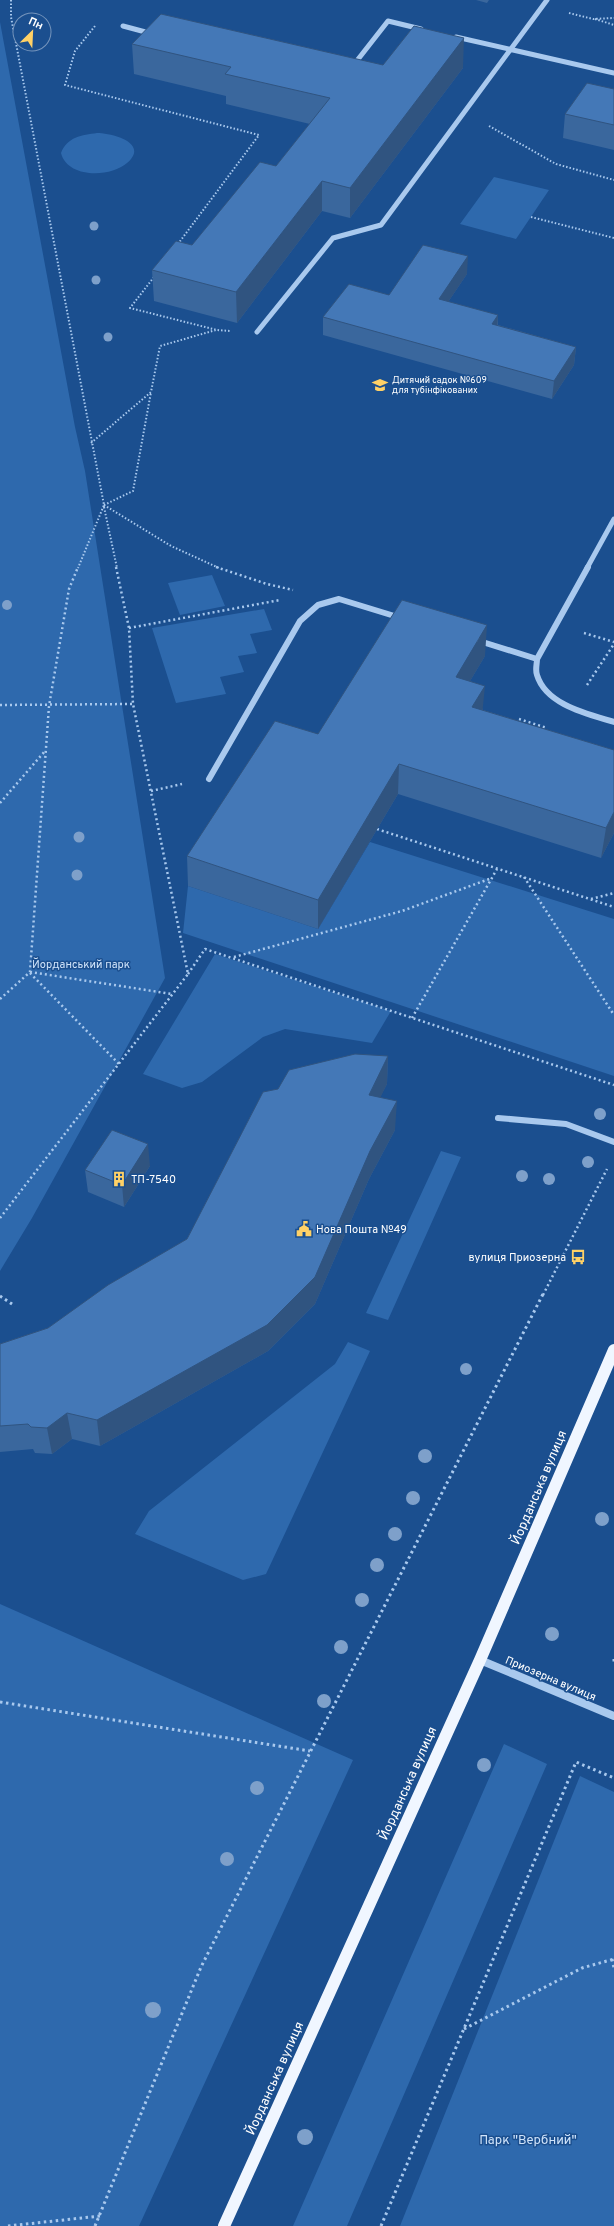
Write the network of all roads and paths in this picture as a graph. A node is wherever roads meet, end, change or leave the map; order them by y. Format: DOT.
graph roads {
  1 [pos="11,0"];
  2 [pos="547,0"];
  3 [pos="542,7"];
  4 [pos="614,18"];
  5 [pos="593,19"];
  6 [pos="614,25"];
  7 [pos="123,26"];
  8 [pos="426,30"];
  9 [pos="449,35"];
  10 [pos="161,36"];
  11 [pos="510,49"];
  12 [pos="614,73"];
  13 [pos="346,74"];
  14 [pos="464,112"];
  15 [pos="614,180"];
  16 [pos="531,217"];
  17 [pos="614,238"];
  18 [pos="178,244"];
  19 [pos="154,276"];
  20 [pos="217,330"];
  21 [pos="257,332"];
  22 [pos="151,392"];
  23 [pos="91,443"];
  24 [pos="104,505"];
  25 [pos="614,519"];
  26 [pos="339,599"];
  27 [pos="282,600"];
  28 [pos="407,620"];
  29 [pos="129,628"];
  30 [pos="468,638"];
  31 [pos="614,644"];
  32 [pos="537,659"];
  33 [pos="133,704"];
  34 [pos="0,705"];
  35 [pos="49,706"];
  36 [pos="571,709"];
  37 [pos="614,722"];
  38 [pos="46,751"];
  39 [pos="209,779"];
  40 [pos="151,791"];
  41 [pos="0,803"];
  42 [pos="377,829"];
  43 [pos="498,869"];
  44 [pos="524,877"];
  45 [pos="492,878"];
  46 [pos="614,893"];
  47 [pos="591,899"];
  48 [pos="614,907"];
  49 [pos="233,957"];
  50 [pos="30,972"];
  51 [pos="188,974"];
  52 [pos="172,994"];
  53 [pos="0,999"];
  54 [pos="614,1015"];
  55 [pos="412,1018"];
  56 [pos="119,1064"];
  57 [pos="614,1085"];
  58 [pos="498,1118"];
  59 [pos="614,1142"];
  60 [pos="610,1162"];
  61 [pos="0,1218"];
  62 [pos="0,1296"];
  63 [pos="15,1306"];
  64 [pos="614,1350"];
  65 [pos="480,1660"];
  66 [pos="0,1702"];
  67 [pos="614,1716"];
  68 [pos="310,1751"];
  69 [pos="614,1778"];
  70 [pos="613,1959"];
  71 [pos="614,1968"];
  72 [pos="464,2029"];
  73 [pos="100,2216"];
  74 [pos="8,2226"];
  75 [pos="95,2226"];
  76 [pos="224,2226"];
  77 [pos="381,2226"];
  1 -- 23 [label="path"];
  2 -- 3 [label="street"];
  3 -- 5 [label="path"];
  3 -- 11 [label="street"];
  4 -- 5 [label="path"];
  5 -- 6 [label="path"];
  7 -- 10 [label="street"];
  7 -- 18 [label="path"];
  8 -- 13 [label="street"];
  9 -- 11 [label="street"];
  11 -- 12 [label="street"];
  11 -- 14 [label="street"];
  14 -- 15 [label="path"];
  14 -- 21 [label="street"];
  16 -- 17 [label="path"];
  19 -- 20 [label="path"];
  20 -- 21 [label="path"];
  20 -- 22 [label="path"];
  22 -- 23 [label="path"];
  22 -- 24 [label="path"];
  23 -- 24 [label="path"];
  24 -- 26 [label="path"];
  24 -- 29 [label="path"];
  24 -- 35 [label="path"];
  25 -- 32 [label="street"];
  26 -- 28 [label="street"];
  26 -- 39 [label="street"];
  27 -- 29 [label="path"];
  29 -- 33 [label="path"];
  30 -- 32 [label="street"];
  31 -- 36 [label="path"];
  32 -- 36 [label="street"];
  33 -- 35 [label="path"];
  33 -- 40 [label="path"];
  34 -- 35 [label="path"];
  35 -- 38 [label="path"];
  36 -- 37 [label="street"];
  38 -- 41 [label="path"];
  38 -- 50 [label="path"];
  39 -- 40 [label="path"];
  40 -- 51 [label="path"];
  42 -- 43 [label="path"];
  43 -- 44 [label="path"];
  43 -- 45 [label="path"];
  44 -- 47 [label="path"];
  44 -- 54 [label="path"];
  45 -- 49 [label="path"];
  45 -- 55 [label="path"];
  46 -- 47 [label="path"];
  47 -- 48 [label="path"];
  49 -- 51 [label="path"];
  49 -- 55 [label="path"];
  50 -- 52 [label="path"];
  50 -- 53 [label="path"];
  50 -- 56 [label="path"];
  51 -- 52 [label="path"];
  52 -- 56 [label="path"];
  55 -- 57 [label="path"];
  56 -- 61 [label="path"];
  58 -- 59 [label="street"];
  60 -- 68 [label="path"];
  62 -- 63 [label="path"];
  64 -- 65 [label="main road, Йорданська вулиця"];
  65 -- 67 [label="street, Приозерна вулиця"];
  65 -- 76 [label="main road, Йорданська вулиця"];
  66 -- 68 [label="path"];
  68 -- 73 [label="path"];
  69 -- 72 [label="path"];
  70 -- 71 [label="path"];
  70 -- 72 [label="path"];
  72 -- 77 [label="path"];
  73 -- 74 [label="path"];
  73 -- 75 [label="path"];
}
